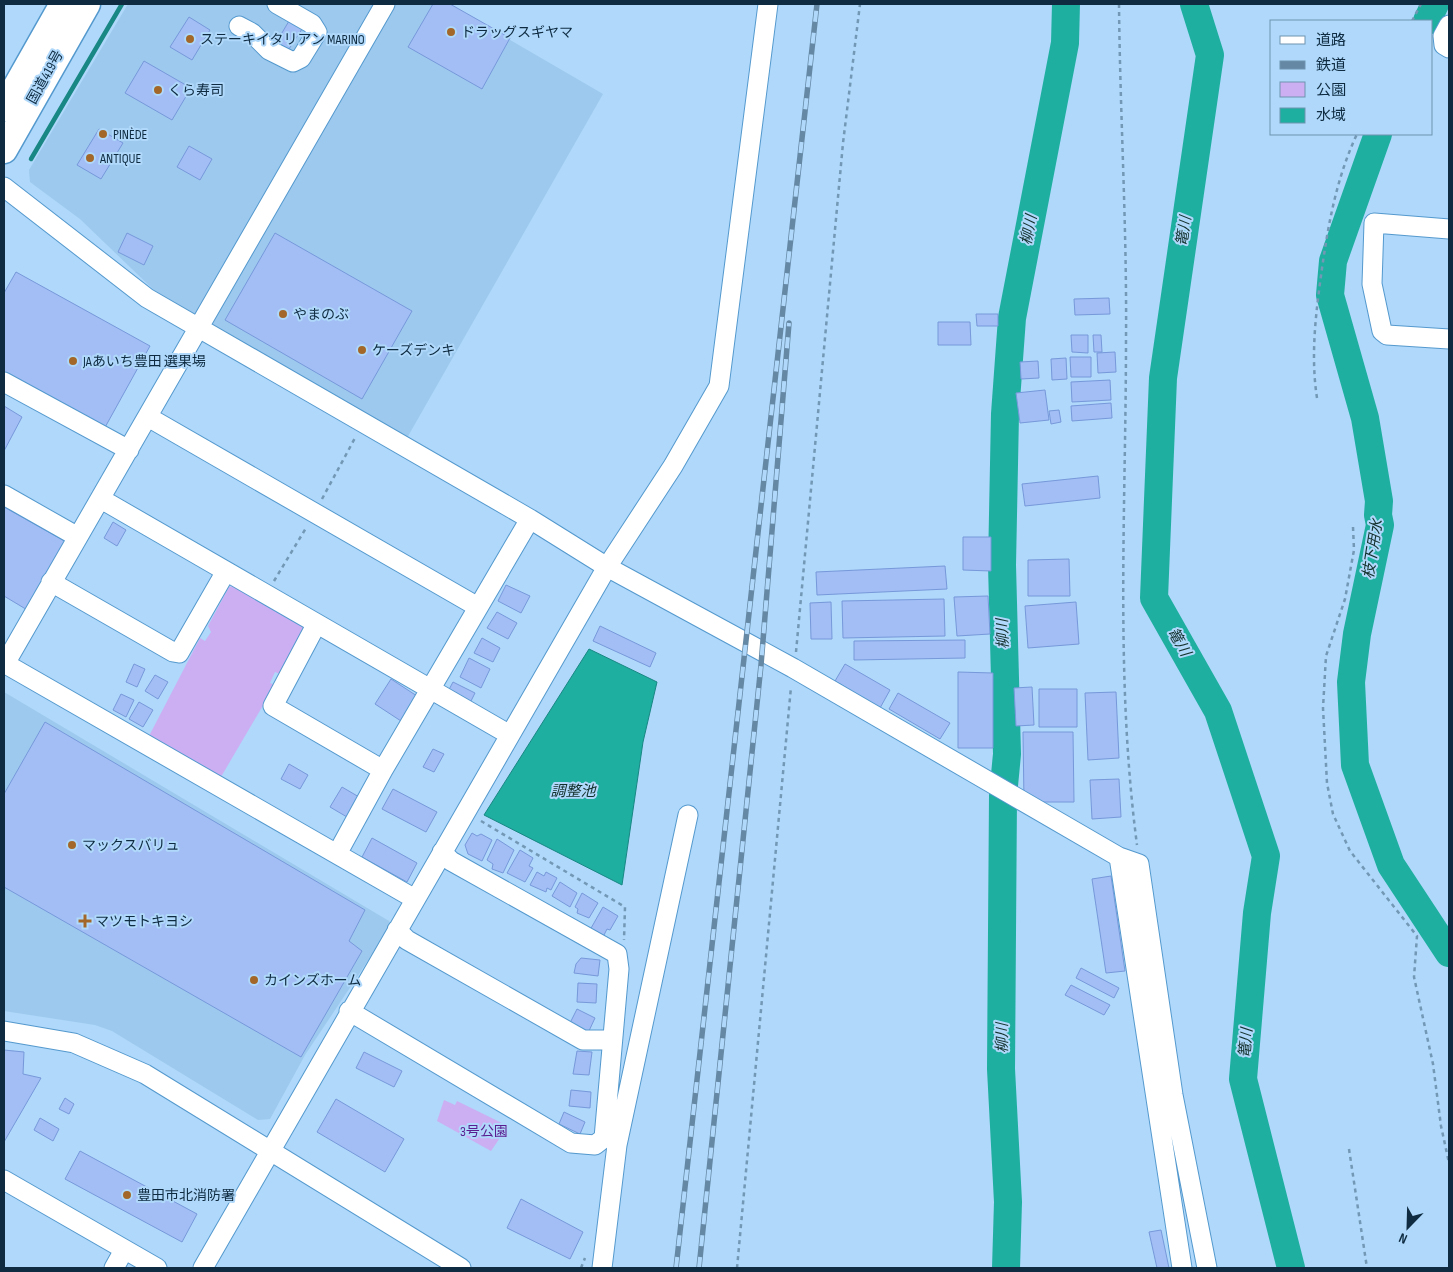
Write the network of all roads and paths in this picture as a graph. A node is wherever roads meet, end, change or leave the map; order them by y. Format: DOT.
graph roads {
  1 [pos="63,4"];
  2 [pos="88,4"];
  3 [pos="277,4"];
  4 [pos="385,4"];
  5 [pos="768,4"];
  6 [pos="860,4"];
  7 [pos="1119,4"];
  8 [pos="1421,4"];
  9 [pos="1413,20"];
  10 [pos="1449,25"];
  11 [pos="240,26"];
  12 [pos="1449,48"];
  13 [pos="4,108"];
  14 [pos="1357,135"];
  15 [pos="4,150"];
  16 [pos="4,186"];
  17 [pos="1449,229"];
  18 [pos="197,327"];
  19 [pos="1449,339"];
  20 [pos="4,382"];
  21 [pos="1317,398"];
  22 [pos="148,417"];
  23 [pos="128,450"];
  24 [pos="4,496"];
  25 [pos="101,499"];
  26 [pos="530,519"];
  27 [pos="1352,527"];
  28 [pos="78,537"];
  29 [pos="607,567"];
  30 [pos="225,573"];
  31 [pos="51,582"];
  32 [pos="478,607"];
  33 [pos="316,625"];
  34 [pos="5,663"];
  35 [pos="793,668"];
  36 [pos="431,690"];
  37 [pos="510,735"];
  38 [pos="383,770"];
  39 [pos="688,815"];
  40 [pos="476,818"];
  41 [pos="442,852"];
  42 [pos="337,854"];
  43 [pos="1118,857"];
  44 [pos="1139,864"];
  45 [pos="415,899"];
  46 [pos="397,930"];
  47 [pos="617,954"];
  48 [pos="349,1012"];
  49 [pos="4,1031"];
  50 [pos="612,1040"];
  51 [pos="1349,1149"];
  52 [pos="269,1152"];
  53 [pos="1449,1163"];
  54 [pos="4,1180"];
  55 [pos="124,1250"];
  56 [pos="114,1268"];
  57 [pos="157,1268"];
  58 [pos="203,1268"];
  59 [pos="461,1268"];
  60 [pos="602,1268"];
  61 [pos="737,1268"];
  62 [pos="1182,1268"];
  63 [pos="1207,1268"];
  64 [pos="1367,1268"];
  1 -- 13 [label="highway, 国道419号"];
  2 -- 15 [label="highway, 国道419号"];
  3 -- 11 [label="street"];
  4 -- 18 [label="street"];
  5 -- 29 [label="street"];
  6 -- 35 [label="path"];
  7 -- 44 [label="path"];
  8 -- 9 [label="path"];
  10 -- 12 [label="street"];
  14 -- 21 [label="path"];
  16 -- 18 [label="street"];
  17 -- 19 [label="street"];
  18 -- 22 [label="street"];
  18 -- 26 [label="street"];
  20 -- 23 [label="street"];
  22 -- 23 [label="street"];
  22 -- 32 [label="street"];
  23 -- 25 [label="street"];
  24 -- 28 [label="street"];
  25 -- 28 [label="street"];
  25 -- 30 [label="street"];
  26 -- 29 [label="street"];
  26 -- 32 [label="street"];
  27 -- 53 [label="path"];
  28 -- 31 [label="street"];
  29 -- 35 [label="street"];
  29 -- 37 [label="street"];
  30 -- 31 [label="street"];
  30 -- 33 [label="street"];
  31 -- 34 [label="street"];
  32 -- 36 [label="street"];
  33 -- 36 [label="street"];
  33 -- 38 [label="street"];
  34 -- 42 [label="street"];
  35 -- 43 [label="street"];
  35 -- 61 [label="path"];
  36 -- 37 [label="street"];
  36 -- 38 [label="street"];
  37 -- 41 [label="street"];
  38 -- 42 [label="street"];
  39 -- 60 [label="street"];
  40 -- 47 [label="path"];
  41 -- 45 [label="street"];
  41 -- 47 [label="street"];
  42 -- 45 [label="street"];
  43 -- 44 [label="street"];
  43 -- 62 [label="street"];
  44 -- 63 [label="street"];
  45 -- 46 [label="street"];
  46 -- 48 [label="street"];
  46 -- 50 [label="street"];
  47 -- 50 [label="street"];
  48 -- 50 [label="street"];
  48 -- 52 [label="street"];
  49 -- 52 [label="street"];
  51 -- 64 [label="path"];
  52 -- 58 [label="street"];
  52 -- 59 [label="street"];
  54 -- 55 [label="street"];
  55 -- 56 [label="street"];
  55 -- 57 [label="street"];
}
